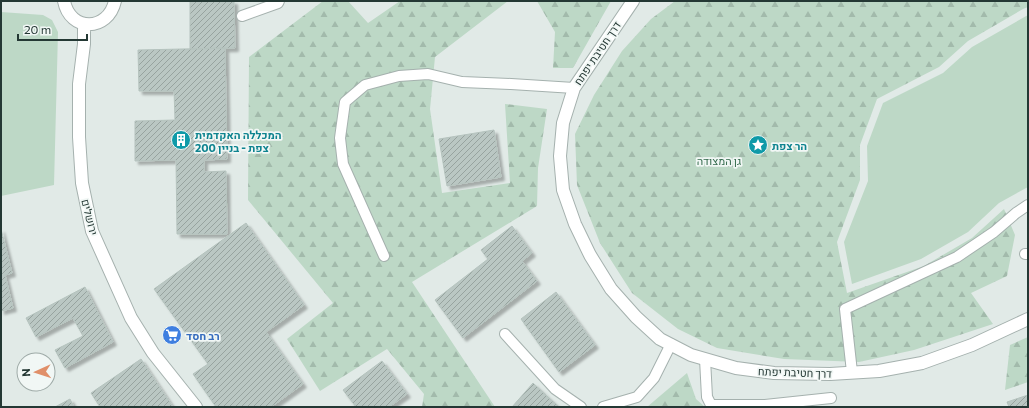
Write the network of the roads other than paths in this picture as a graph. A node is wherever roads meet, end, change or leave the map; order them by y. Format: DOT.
graph roads {
  1 [pos="62,1"];
  2 [pos="115,1"];
  3 [pos="279,1"];
  4 [pos="632,1"];
  5 [pos="242,16"];
  6 [pos="84,24"];
  7 [pos="574,88"];
  8 [pos="1028,205"];
  9 [pos="384,256"];
  10 [pos="1028,320"];
  11 [pos="505,334"];
  12 [pos="671,344"];
  13 [pos="705,359"];
  14 [pos="852,372"];
  15 [pos="831,398"];
  16 [pos="196,407"];
  17 [pos="581,407"];
  18 [pos="603,407"];
  1 -- 6 [label="street"];
  2 -- 6 [label="street"];
  3 -- 5 [label="lane"];
  4 -- 7 [label="street, דרך חטיבת יפתח"];
  6 -- 16 [label="street, ירושלים"];
  7 -- 9 [label="lane"];
  7 -- 12 [label="street, דרך חטיבת יפתח"];
  8 -- 14 [label="lane"];
  10 -- 14 [label="street, דרך חטיבת יפתח"];
  11 -- 17 [label="lane"];
  12 -- 13 [label="street, דרך חטיבת יפתח"];
  12 -- 18 [label="lane"];
  13 -- 14 [label="street, דרך חטיבת יפתח"];
  13 -- 15 [label="lane"];
}
